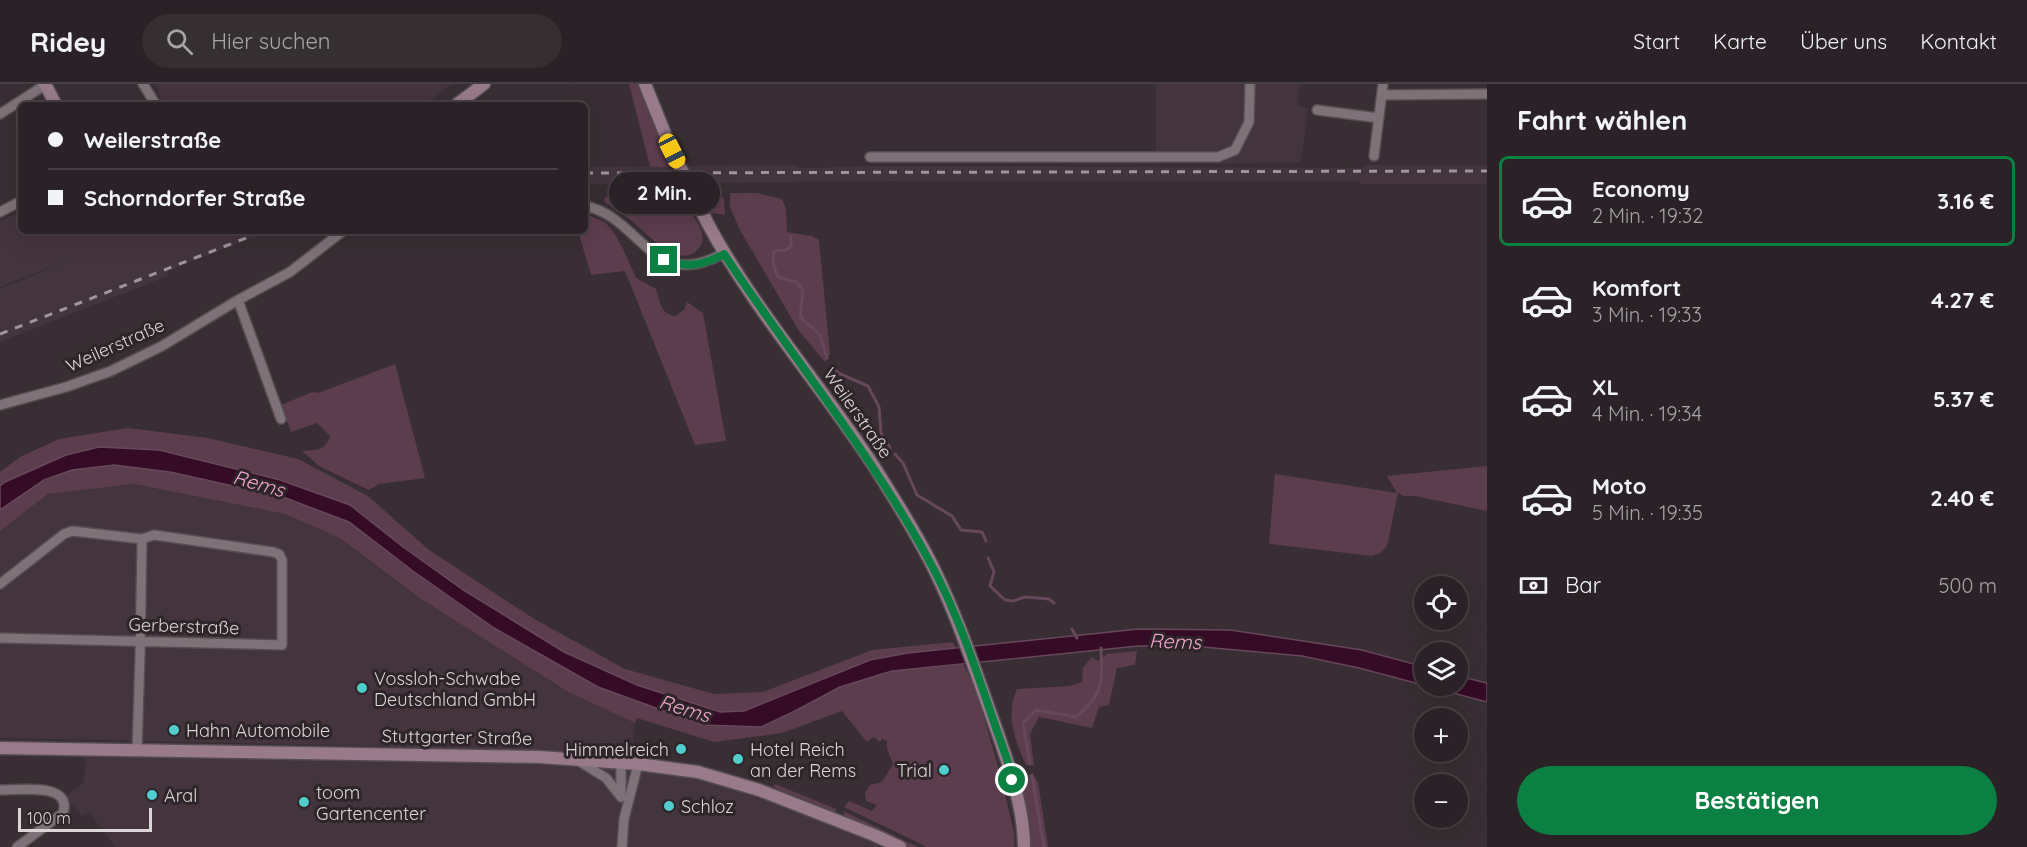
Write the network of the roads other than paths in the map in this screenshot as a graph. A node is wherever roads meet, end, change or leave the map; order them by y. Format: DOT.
graph roads {
  1 [pos="143,84"];
  2 [pos="484,84"];
  3 [pos="645,84"];
  4 [pos="1250,84"];
  5 [pos="1383,84"];
  6 [pos="45,85"];
  7 [pos="1487,94"];
  8 [pos="1382,95"];
  9 [pos="18,102"];
  10 [pos="19,102"];
  11 [pos="54,102"];
  12 [pos="154,102"];
  13 [pos="460,102"];
  14 [pos="1317,110"];
  15 [pos="0,114"];
  16 [pos="1379,118"];
  17 [pos="1374,156"];
  18 [pos="870,157"];
  19 [pos="18,203"];
  20 [pos="588,207"];
  21 [pos="0,212"];
  22 [pos="340,234"];
  23 [pos="724,254"];
  24 [pos="238,300"];
  25 [pos="0,405"];
  26 [pos="281,419"];
  27 [pos="142,538"];
  28 [pos="0,584"];
  29 [pos="0,638"];
  30 [pos="141,641"];
  31 [pos="0,748"];
  32 [pos="137,750"];
  33 [pos="575,758"];
  34 [pos="621,762"];
  35 [pos="638,764"];
  36 [pos="0,790"];
  37 [pos="621,797"];
  38 [pos="624,819"];
  39 [pos="17,847"];
  40 [pos="622,847"];
  41 [pos="900,847"];
  42 [pos="1024,847"];
  1 -- 12 [label="street"];
  2 -- 13 [label="street"];
  3 -- 23 [label="street, Weilerstraße, bridge"];
  4 -- 18 [label="street"];
  5 -- 8 [label="street"];
  6 -- 10 [label="street"];
  6 -- 11 [label="street"];
  7 -- 8 [label="street"];
  8 -- 16 [label="street"];
  9 -- 15 [label="street"];
  14 -- 16 [label="street"];
  16 -- 17 [label="street"];
  19 -- 21 [label="street"];
  20 -- 23 [label="street"];
  22 -- 24 [label="street, Weilerstraße"];
  23 -- 42 [label="street, Weilerstraße"];
  24 -- 25 [label="street, Weilerstraße"];
  24 -- 26 [label="street"];
  27 -- 28 [label="street"];
  27 -- 30 [label="street"];
  27 -- 30 [label="street, Gerberstraße"];
  29 -- 30 [label="street, Gerberstraße"];
  30 -- 32 [label="street"];
  31 -- 32 [label="street, Stuttgarter Straße"];
  32 -- 33 [label="street, Stuttgarter Straße"];
  33 -- 34 [label="street, Stuttgarter Straße"];
  33 -- 37 [label="street"];
  34 -- 35 [label="street, Stuttgarter Straße"];
  34 -- 37 [label="street"];
  35 -- 38 [label="street"];
  35 -- 41 [label="street, Stuttgarter Straße"];
  36 -- 39 [label="street"];
  37 -- 38 [label="street"];
  38 -- 40 [label="street"];
}
